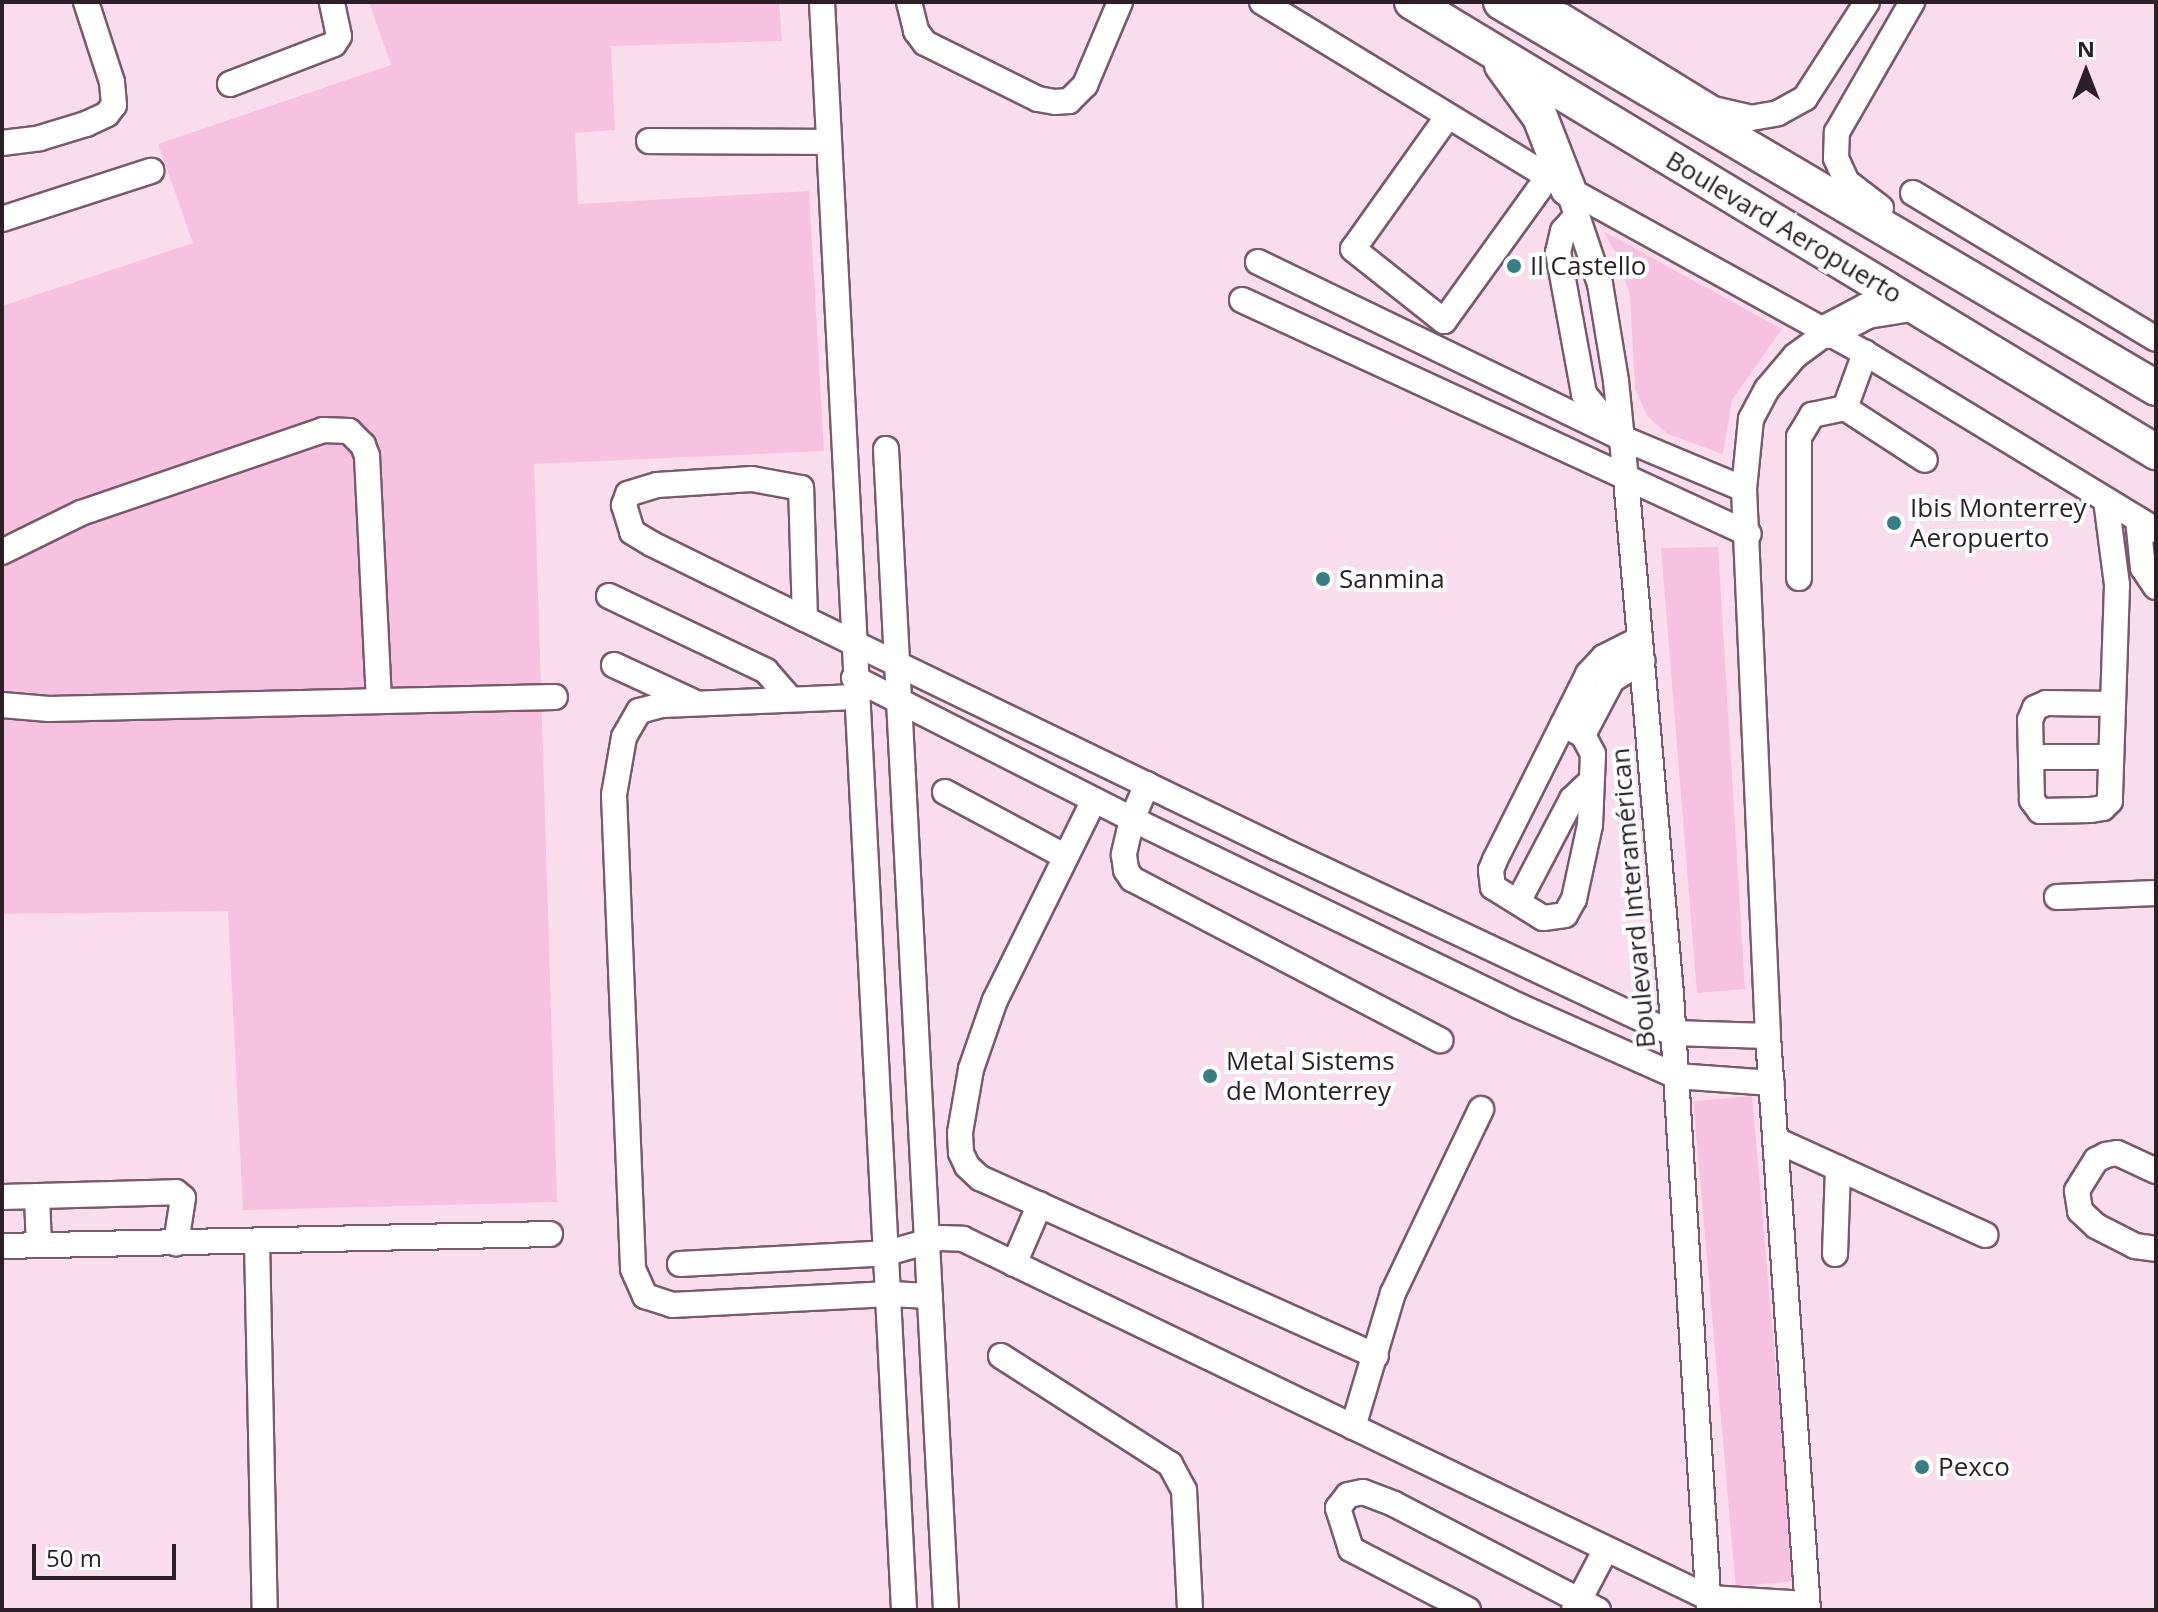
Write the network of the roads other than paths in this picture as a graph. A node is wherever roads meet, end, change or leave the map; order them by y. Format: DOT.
graph roads {
  1 [pos="86,2"];
  2 [pos="332,2"];
  3 [pos="822,2"];
  4 [pos="909,2"];
  5 [pos="1120,2"];
  6 [pos="1262,2"];
  7 [pos="1412,2"];
  8 [pos="1501,2"];
  9 [pos="1867,2"];
  10 [pos="1912,2"];
  11 [pos="1469,36"];
  12 [pos="230,84"];
  13 [pos="1448,116"];
  14 [pos="649,141"];
  15 [pos="829,142"];
  16 [pos="2,143"];
  17 [pos="151,171"];
  18 [pos="1913,193"];
  19 [pos="1564,194"];
  20 [pos="2,219"];
  21 [pos="1258,262"];
  22 [pos="1242,300"];
  23 [pos="1910,304"];
  24 [pos="1829,331"];
  25 [pos="2156,339"];
  26 [pos="1431,348"];
  27 [pos="2092,350"];
  28 [pos="1865,353"];
  29 [pos="1420,382"];
  30 [pos="2156,388"];
  31 [pos="1845,408"];
  32 [pos="1622,438"];
  33 [pos="886,449"];
  34 [pos="2156,452"];
  35 [pos="1925,460"];
  36 [pos="1626,479"];
  37 [pos="1744,489"];
  38 [pos="2106,500"];
  39 [pos="2147,524"];
  40 [pos="1749,534"];
  41 [pos="2,552"];
  42 [pos="1799,578"];
  43 [pos="2156,587"];
  44 [pos="609,596"];
  45 [pos="805,619"];
  46 [pos="856,644"];
  47 [pos="1641,650"];
  48 [pos="896,662"];
  49 [pos="614,665"];
  50 [pos="855,687"];
  51 [pos="555,697"];
  52 [pos="379,699"];
  53 [pos="790,699"];
  54 [pos="899,699"];
  55 [pos="694,702"];
  56 [pos="2112,704"];
  57 [pos="2,705"];
  58 [pos="1573,730"];
  59 [pos="2031,757"];
  60 [pos="2109,757"];
  61 [pos="1589,783"];
  62 [pos="1147,784"];
  63 [pos="945,792"];
  64 [pos="1094,800"];
  65 [pos="1132,819"];
  66 [pos="1278,848"];
  67 [pos="1066,857"];
  68 [pos="1264,881"];
  69 [pos="2156,893"];
  70 [pos="2057,897"];
  71 [pos="1518,902"];
  72 [pos="1672,1033"];
  73 [pos="1768,1036"];
  74 [pos="1440,1040"];
  75 [pos="1676,1076"];
  76 [pos="1772,1083"];
  77 [pos="1481,1109"];
  78 [pos="1776,1140"];
  79 [pos="1838,1168"];
  80 [pos="2156,1171"];
  81 [pos="37,1196"];
  82 [pos="2,1197"];
  83 [pos="1040,1204"];
  84 [pos="550,1234"];
  85 [pos="1985,1235"];
  86 [pos="257,1241"];
  87 [pos="928,1241"];
  88 [pos="176,1243"];
  89 [pos="39,1245"];
  90 [pos="2,1246"];
  91 [pos="2156,1249"];
  92 [pos="887,1253"];
  93 [pos="1835,1254"];
  94 [pos="680,1264"];
  95 [pos="1014,1264"];
  96 [pos="890,1294"];
  97 [pos="930,1296"];
  98 [pos="1001,1356"];
  99 [pos="1376,1356"];
  100 [pos="1353,1427"];
  101 [pos="1606,1549"];
  102 [pos="1709,1604"];
  103 [pos="1584,1607"];
  104 [pos="1807,1607"];
  105 [pos="265,1610"];
  106 [pos="904,1610"];
  107 [pos="946,1610"];
  108 [pos="1190,1610"];
  109 [pos="1468,1610"];
  1 -- 16 [label="street"];
  2 -- 12 [label="street"];
  3 -- 15 [label="street"];
  4 -- 5 [label="street"];
  6 -- 13 [label="street"];
  7 -- 11 [label="highway, Boulevard Aeropuerto"];
  8 -- 9 [label="street"];
  8 -- 27 [label="highway, Boulevard Aeropuerto"];
  10 -- 27 [label="street"];
  11 -- 19 [label="highway"];
  11 -- 23 [label="highway, Boulevard Aeropuerto"];
  13 -- 19 [label="street"];
  13 -- 19 [label="street"];
  14 -- 15 [label="street"];
  15 -- 46 [label="street"];
  17 -- 20 [label="street"];
  18 -- 25 [label="street"];
  19 -- 24 [label="street"];
  19 -- 32 [label="street, Boulevard Interamérican"];
  19 -- 32 [label="street"];
  21 -- 26 [label="street"];
  22 -- 29 [label="street"];
  23 -- 24 [label="highway"];
  23 -- 34 [label="highway, Boulevard Aeropuerto"];
  24 -- 28 [label="street"];
  24 -- 37 [label="street"];
  26 -- 29 [label="street"];
  26 -- 32 [label="street"];
  27 -- 30 [label="highway, Boulevard Aeropuerto"];
  28 -- 31 [label="street"];
  28 -- 38 [label="street"];
  29 -- 36 [label="street"];
  31 -- 35 [label="street"];
  31 -- 42 [label="street"];
  32 -- 36 [label="street, Boulevard Interamérican"];
  32 -- 37 [label="street"];
  33 -- 48 [label="street"];
  36 -- 40 [label="street"];
  36 -- 47 [label="street, Boulevard Interamérican"];
  37 -- 40 [label="street"];
  38 -- 39 [label="street"];
  38 -- 56 [label="street"];
  39 -- 43 [label="street"];
  40 -- 73 [label="street"];
  41 -- 52 [label="street"];
  44 -- 53 [label="street"];
  45 -- 45 [label="street"];
  45 -- 46 [label="street"];
  46 -- 48 [label="street"];
  46 -- 50 [label="street"];
  47 -- 58 [label="street"];
  47 -- 72 [label="street, Boulevard Interamérican"];
  48 -- 54 [label="street"];
  48 -- 62 [label="street"];
  49 -- 55 [label="street"];
  50 -- 53 [label="street"];
  50 -- 54 [label="street"];
  50 -- 92 [label="street"];
  51 -- 52 [label="street"];
  52 -- 57 [label="street"];
  53 -- 55 [label="street"];
  54 -- 64 [label="street"];
  54 -- 87 [label="street"];
  55 -- 96 [label="street"];
  56 -- 59 [label="street"];
  56 -- 60 [label="street"];
  58 -- 61 [label="street"];
  58 -- 71 [label="street"];
  59 -- 60 [label="street"];
  59 -- 60 [label="street"];
  61 -- 71 [label="street"];
  61 -- 71 [label="street"];
  62 -- 65 [label="street"];
  62 -- 66 [label="street"];
  63 -- 67 [label="street"];
  64 -- 65 [label="street"];
  64 -- 67 [label="street"];
  65 -- 68 [label="street"];
  65 -- 74 [label="street"];
  66 -- 68 [label="street"];
  66 -- 72 [label="street"];
  67 -- 83 [label="street"];
  68 -- 75 [label="street"];
  69 -- 70 [label="street"];
  72 -- 73 [label="street"];
  72 -- 75 [label="street, Boulevard Interamérican"];
  73 -- 76 [label="street"];
  75 -- 76 [label="street"];
  75 -- 102 [label="street, Boulevard Interamérican"];
  76 -- 78 [label="street"];
  77 -- 99 [label="street"];
  78 -- 79 [label="street"];
  78 -- 104 [label="street"];
  79 -- 85 [label="street"];
  79 -- 93 [label="street"];
  80 -- 91 [label="street"];
  81 -- 82 [label="street"];
  81 -- 88 [label="street"];
  81 -- 89 [label="street"];
  83 -- 95 [label="street"];
  83 -- 99 [label="street"];
  84 -- 86 [label="street"];
  86 -- 88 [label="street"];
  86 -- 105 [label="street"];
  87 -- 92 [label="street"];
  87 -- 95 [label="street"];
  87 -- 97 [label="street"];
  88 -- 89 [label="street"];
  89 -- 90 [label="street"];
  92 -- 94 [label="street"];
  92 -- 96 [label="street"];
  95 -- 100 [label="street"];
  96 -- 97 [label="street"];
  96 -- 106 [label="street"];
  97 -- 107 [label="street"];
  98 -- 108 [label="street"];
  99 -- 100 [label="street"];
  100 -- 101 [label="street"];
  101 -- 102 [label="street"];
  101 -- 103 [label="street"];
  102 -- 104 [label="street"];
  103 -- 109 [label="street"];
}
